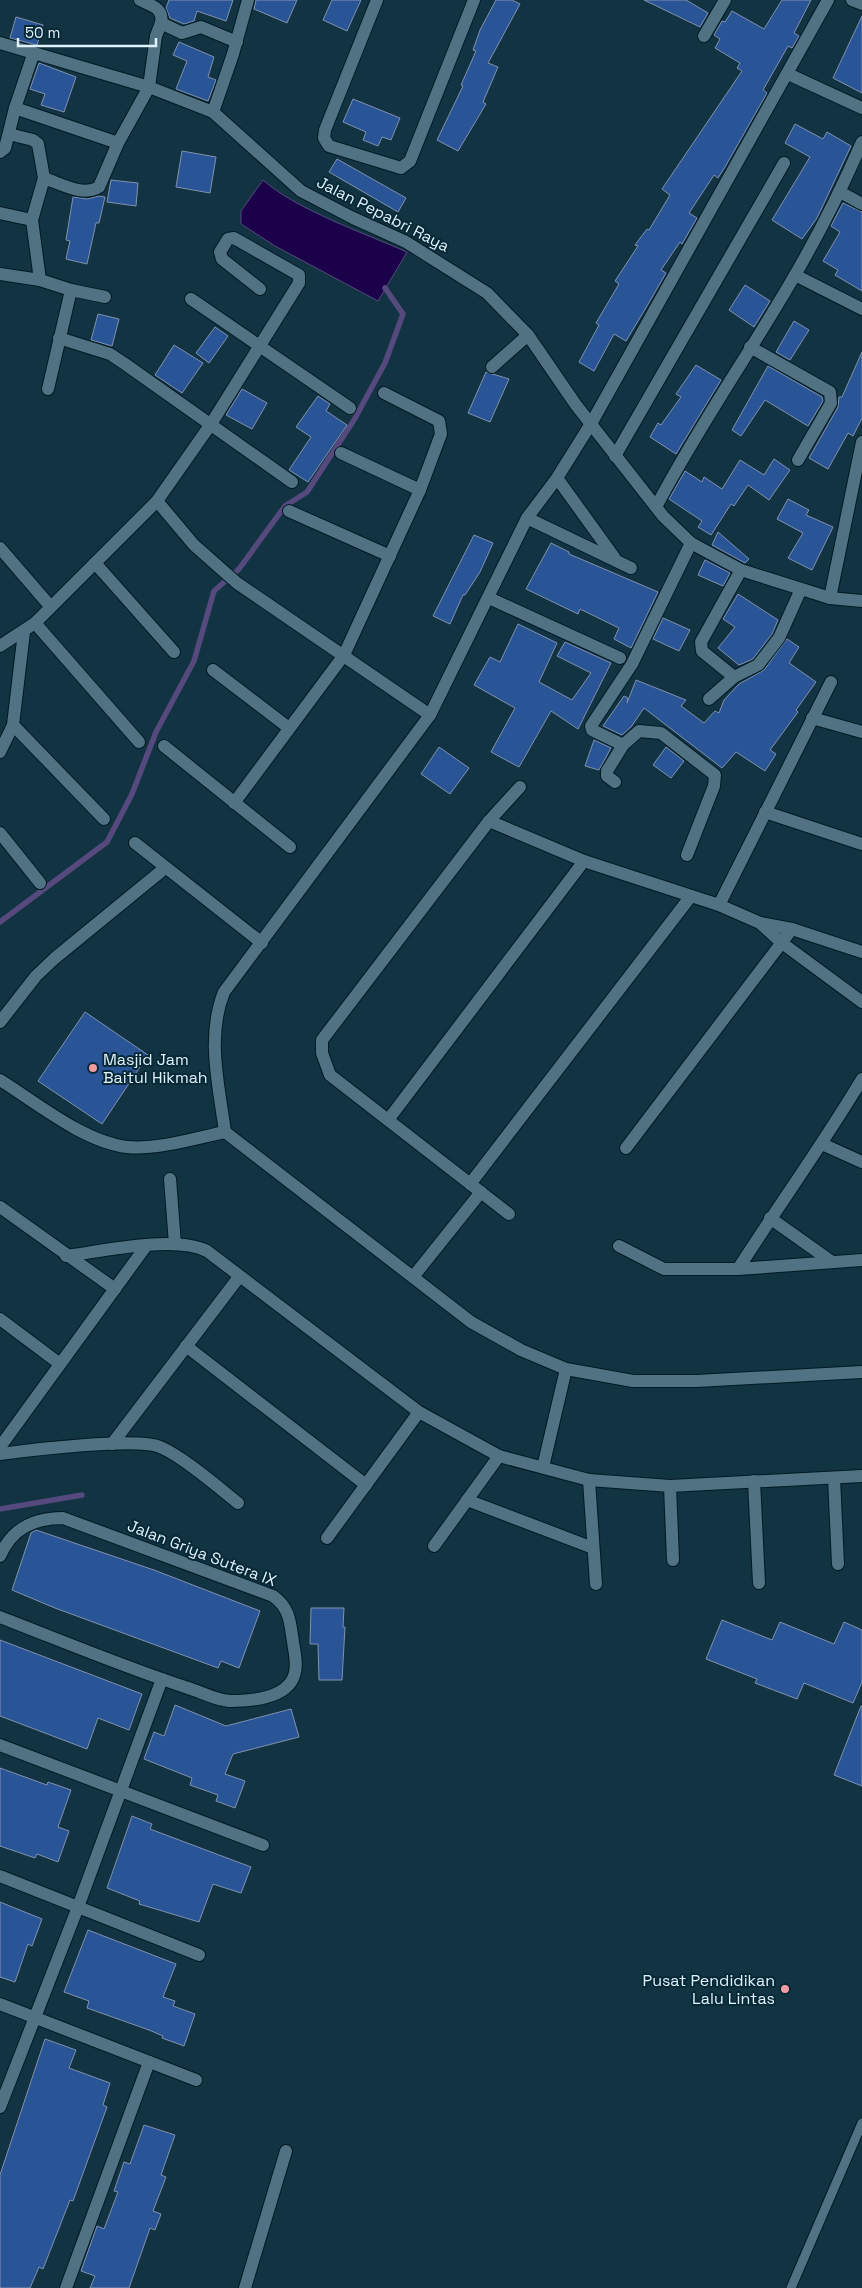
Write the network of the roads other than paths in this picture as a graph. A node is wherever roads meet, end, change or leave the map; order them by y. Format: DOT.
graph roads {
  1 [pos="140,0"];
  2 [pos="248,0"];
  3 [pos="377,0"];
  4 [pos="474,0"];
  5 [pos="828,0"];
  6 [pos="852,0"];
  7 [pos="723,1"];
  8 [pos="862,4"];
  9 [pos="161,23"];
  10 [pos="704,36"];
  11 [pos="237,42"];
  12 [pos="0,43"];
  13 [pos="34,55"];
  14 [pos="788,74"];
  15 [pos="149,87"];
  16 [pos="15,108"];
  17 [pos="862,108"];
  18 [pos="212,112"];
  19 [pos="9,134"];
  20 [pos="862,142"];
  21 [pos="118,144"];
  22 [pos="0,152"];
  23 [pos="784,163"];
  24 [pos="44,178"];
  25 [pos="840,192"];
  26 [pos="862,204"];
  27 [pos="0,213"];
  28 [pos="32,220"];
  29 [pos="0,274"];
  30 [pos="795,275"];
  31 [pos="40,280"];
  32 [pos="260,289"];
  33 [pos="71,290"];
  34 [pos="105,297"];
  35 [pos="191,299"];
  36 [pos="862,309"];
  37 [pos="528,335"];
  38 [pos="59,338"];
  39 [pos="260,345"];
  40 [pos="750,347"];
  41 [pos="492,368"];
  42 [pos="48,389"];
  43 [pos="384,393"];
  44 [pos="350,408"];
  45 [pos="592,422"];
  46 [pos="211,424"];
  47 [pos="861,450"];
  48 [pos="341,453"];
  49 [pos="615,456"];
  50 [pos="798,460"];
  51 [pos="558,478"];
  52 [pos="292,482"];
  53 [pos="420,490"];
  54 [pos="157,501"];
  55 [pos="656,507"];
  56 [pos="289,511"];
  57 [pos="527,518"];
  58 [pos="691,543"];
  59 [pos="0,548"];
  60 [pos="390,556"];
  61 [pos="615,559"];
  62 [pos="95,564"];
  63 [pos="631,568"];
  64 [pos="741,570"];
  65 [pos="801,589"];
  66 [pos="489,598"];
  67 [pos="830,598"];
  68 [pos="862,601"];
  69 [pos="50,606"];
  70 [pos="35,623"];
  71 [pos="24,632"];
  72 [pos="0,646"];
  73 [pos="174,652"];
  74 [pos="344,655"];
  75 [pos="620,658"];
  76 [pos="213,670"];
  77 [pos="734,676"];
  78 [pos="831,682"];
  79 [pos="709,699"];
  80 [pos="430,715"];
  81 [pos="812,718"];
  82 [pos="13,725"];
  83 [pos="289,728"];
  84 [pos="862,732"];
  85 [pos="139,742"];
  86 [pos="623,745"];
  87 [pos="164,746"];
  88 [pos="0,752"];
  89 [pos="615,782"];
  90 [pos="520,788"];
  91 [pos="234,803"];
  92 [pos="765,812"];
  93 [pos="104,819"];
  94 [pos="490,821"];
  95 [pos="0,833"];
  96 [pos="135,843"];
  97 [pos="862,844"];
  98 [pos="290,847"];
  99 [pos="687,855"];
  100 [pos="584,861"];
  101 [pos="165,868"];
  102 [pos="40,883"];
  103 [pos="691,896"];
  104 [pos="718,905"];
  105 [pos="760,923"];
  106 [pos="792,929"];
  107 [pos="262,943"];
  108 [pos="782,943"];
  109 [pos="862,952"];
  110 [pos="862,1002"];
  111 [pos="0,1022"];
  112 [pos="862,1079"];
  113 [pos="0,1080"];
  114 [pos="388,1120"];
  115 [pos="225,1132"];
  116 [pos="822,1144"];
  117 [pos="626,1148"];
  118 [pos="862,1162"];
  119 [pos="170,1179"];
  120 [pos="470,1184"];
  121 [pos="481,1192"];
  122 [pos="0,1207"];
  123 [pos="509,1214"];
  124 [pos="770,1218"];
  125 [pos="175,1244"];
  126 [pos="146,1246"];
  127 [pos="619,1246"];
  128 [pos="66,1256"];
  129 [pos="862,1260"];
  130 [pos="832,1262"];
  131 [pos="738,1269"];
  132 [pos="239,1277"];
  133 [pos="413,1277"];
  134 [pos="115,1289"];
  135 [pos="0,1319"];
  136 [pos="186,1346"];
  137 [pos="60,1364"];
  138 [pos="566,1369"];
  139 [pos="862,1372"];
  140 [pos="419,1412"];
  141 [pos="112,1444"];
  142 [pos="0,1446"];
  143 [pos="0,1454"];
  144 [pos="499,1456"];
  145 [pos="543,1467"];
  146 [pos="862,1476"];
  147 [pos="834,1478"];
  148 [pos="589,1480"];
  149 [pos="754,1481"];
  150 [pos="366,1485"];
  151 [pos="670,1486"];
  152 [pos="467,1500"];
  153 [pos="238,1503"];
  154 [pos="327,1538"];
  155 [pos="434,1546"];
  156 [pos="594,1548"];
  157 [pos="0,1556"];
  158 [pos="673,1560"];
  159 [pos="838,1564"];
  160 [pos="759,1583"];
  161 [pos="596,1584"];
  162 [pos="0,1617"];
  163 [pos="162,1679"];
  164 [pos="0,1745"];
  165 [pos="121,1792"];
  166 [pos="263,1845"];
  167 [pos="0,1876"];
  168 [pos="78,1907"];
  169 [pos="199,1955"];
  170 [pos="0,2004"];
  171 [pos="34,2017"];
  172 [pos="149,2062"];
  173 [pos="196,2080"];
  174 [pos="0,2107"];
  175 [pos="862,2123"];
  176 [pos="286,2151"];
  177 [pos="66,2288"];
  178 [pos="245,2288"];
  179 [pos="791,2288"];
  1 -- 9 [label="street"];
  2 -- 11 [label="street"];
  3 -- 4 [label="street"];
  5 -- 14 [label="street"];
  6 -- 8 [label="street"];
  7 -- 10 [label="street"];
  9 -- 11 [label="street"];
  9 -- 15 [label="street"];
  11 -- 18 [label="street"];
  12 -- 13 [label="street, Jalan Pepabri Raya"];
  13 -- 15 [label="street, Jalan Pepabri Raya"];
  13 -- 16 [label="street"];
  14 -- 17 [label="street"];
  14 -- 45 [label="street"];
  15 -- 18 [label="street, Jalan Pepabri Raya"];
  15 -- 21 [label="street"];
  16 -- 19 [label="street"];
  16 -- 21 [label="street"];
  18 -- 37 [label="street, Jalan Pepabri Raya"];
  19 -- 22 [label="street"];
  19 -- 24 [label="street"];
  20 -- 25 [label="street"];
  21 -- 24 [label="street"];
  23 -- 49 [label="street"];
  24 -- 28 [label="street"];
  25 -- 26 [label="street"];
  25 -- 30 [label="street"];
  27 -- 28 [label="street"];
  28 -- 31 [label="street"];
  29 -- 31 [label="street"];
  30 -- 36 [label="street"];
  30 -- 40 [label="street"];
  31 -- 33 [label="street"];
  32 -- 39 [label="street"];
  33 -- 34 [label="street"];
  33 -- 38 [label="street"];
  35 -- 39 [label="street"];
  37 -- 41 [label="street"];
  37 -- 45 [label="street, Jalan Pepabri Raya"];
  38 -- 42 [label="street"];
  38 -- 46 [label="street"];
  39 -- 44 [label="street"];
  39 -- 46 [label="street"];
  40 -- 50 [label="street"];
  40 -- 55 [label="street"];
  43 -- 53 [label="street"];
  45 -- 49 [label="street, Jalan Pepabri Raya"];
  45 -- 51 [label="street"];
  46 -- 52 [label="street"];
  46 -- 54 [label="street"];
  47 -- 67 [label="street"];
  48 -- 53 [label="street"];
  49 -- 55 [label="street, Jalan Pepabri Raya"];
  51 -- 57 [label="street"];
  51 -- 61 [label="street"];
  53 -- 60 [label="street"];
  54 -- 62 [label="street"];
  54 -- 74 [label="street"];
  55 -- 58 [label="street, Jalan Pepabri Raya"];
  56 -- 60 [label="street"];
  57 -- 61 [label="street"];
  57 -- 66 [label="street"];
  58 -- 64 [label="street, Jalan Pepabri Raya"];
  58 -- 86 [label="street"];
  59 -- 69 [label="street"];
  60 -- 74 [label="street"];
  61 -- 63 [label="street"];
  62 -- 69 [label="street"];
  62 -- 73 [label="street"];
  64 -- 65 [label="street, Jalan Pepabri Raya"];
  64 -- 77 [label="street"];
  65 -- 67 [label="street, Jalan Pepabri Raya"];
  65 -- 77 [label="street"];
  66 -- 75 [label="street"];
  66 -- 80 [label="street"];
  67 -- 68 [label="street, Jalan Pepabri Raya"];
  69 -- 70 [label="street"];
  70 -- 71 [label="street"];
  70 -- 85 [label="street"];
  71 -- 72 [label="street"];
  71 -- 82 [label="street"];
  74 -- 80 [label="street"];
  74 -- 83 [label="street"];
  76 -- 83 [label="street"];
  77 -- 79 [label="street"];
  78 -- 81 [label="street"];
  80 -- 107 [label="street"];
  81 -- 84 [label="street"];
  81 -- 92 [label="street"];
  82 -- 88 [label="street"];
  82 -- 93 [label="street"];
  83 -- 91 [label="street"];
  86 -- 89 [label="street"];
  86 -- 99 [label="street"];
  87 -- 91 [label="street"];
  90 -- 94 [label="street"];
  91 -- 98 [label="street"];
  92 -- 97 [label="street"];
  92 -- 104 [label="street"];
  94 -- 100 [label="street"];
  94 -- 114 [label="street"];
  95 -- 102 [label="street"];
  96 -- 101 [label="street"];
  100 -- 103 [label="street"];
  100 -- 114 [label="street"];
  101 -- 107 [label="street"];
  101 -- 111 [label="street"];
  103 -- 104 [label="street"];
  103 -- 120 [label="street"];
  104 -- 105 [label="street"];
  105 -- 106 [label="street"];
  105 -- 108 [label="street"];
  106 -- 108 [label="street"];
  106 -- 109 [label="street"];
  107 -- 115 [label="street"];
  108 -- 110 [label="street"];
  108 -- 117 [label="street"];
  112 -- 116 [label="street"];
  113 -- 115 [label="street"];
  114 -- 120 [label="street"];
  115 -- 133 [label="street"];
  116 -- 118 [label="street"];
  116 -- 124 [label="street"];
  119 -- 125 [label="street"];
  120 -- 121 [label="street"];
  121 -- 123 [label="street"];
  121 -- 133 [label="street"];
  122 -- 128 [label="street"];
  124 -- 130 [label="street"];
  124 -- 131 [label="street"];
  125 -- 126 [label="street"];
  125 -- 132 [label="street"];
  126 -- 128 [label="street"];
  126 -- 134 [label="street"];
  127 -- 131 [label="street"];
  128 -- 134 [label="street"];
  129 -- 130 [label="street"];
  130 -- 131 [label="street"];
  132 -- 136 [label="street"];
  132 -- 140 [label="street"];
  133 -- 138 [label="street"];
  134 -- 137 [label="street"];
  135 -- 137 [label="street"];
  136 -- 141 [label="street"];
  136 -- 150 [label="street"];
  137 -- 142 [label="street"];
  138 -- 139 [label="street"];
  138 -- 145 [label="street"];
  140 -- 144 [label="street"];
  140 -- 150 [label="street"];
  141 -- 143 [label="street"];
  141 -- 153 [label="street"];
  144 -- 145 [label="street"];
  144 -- 152 [label="street"];
  145 -- 148 [label="street"];
  146 -- 147 [label="street"];
  147 -- 149 [label="street"];
  147 -- 159 [label="street"];
  148 -- 151 [label="street"];
  148 -- 156 [label="street"];
  149 -- 151 [label="street"];
  149 -- 160 [label="street"];
  150 -- 154 [label="street"];
  151 -- 158 [label="street"];
  152 -- 155 [label="street"];
  152 -- 156 [label="street"];
  156 -- 161 [label="street"];
  157 -- 163 [label="street, Jalan Griya Sutera IX"];
  162 -- 163 [label="street"];
  163 -- 165 [label="street"];
  164 -- 165 [label="street"];
  165 -- 166 [label="street"];
  165 -- 168 [label="street"];
  167 -- 168 [label="street"];
  168 -- 169 [label="street"];
  168 -- 171 [label="street"];
  170 -- 171 [label="street"];
  171 -- 172 [label="street"];
  171 -- 174 [label="street"];
  172 -- 173 [label="street"];
  172 -- 177 [label="street"];
  175 -- 179 [label="lane"];
  176 -- 178 [label="street"];
}
